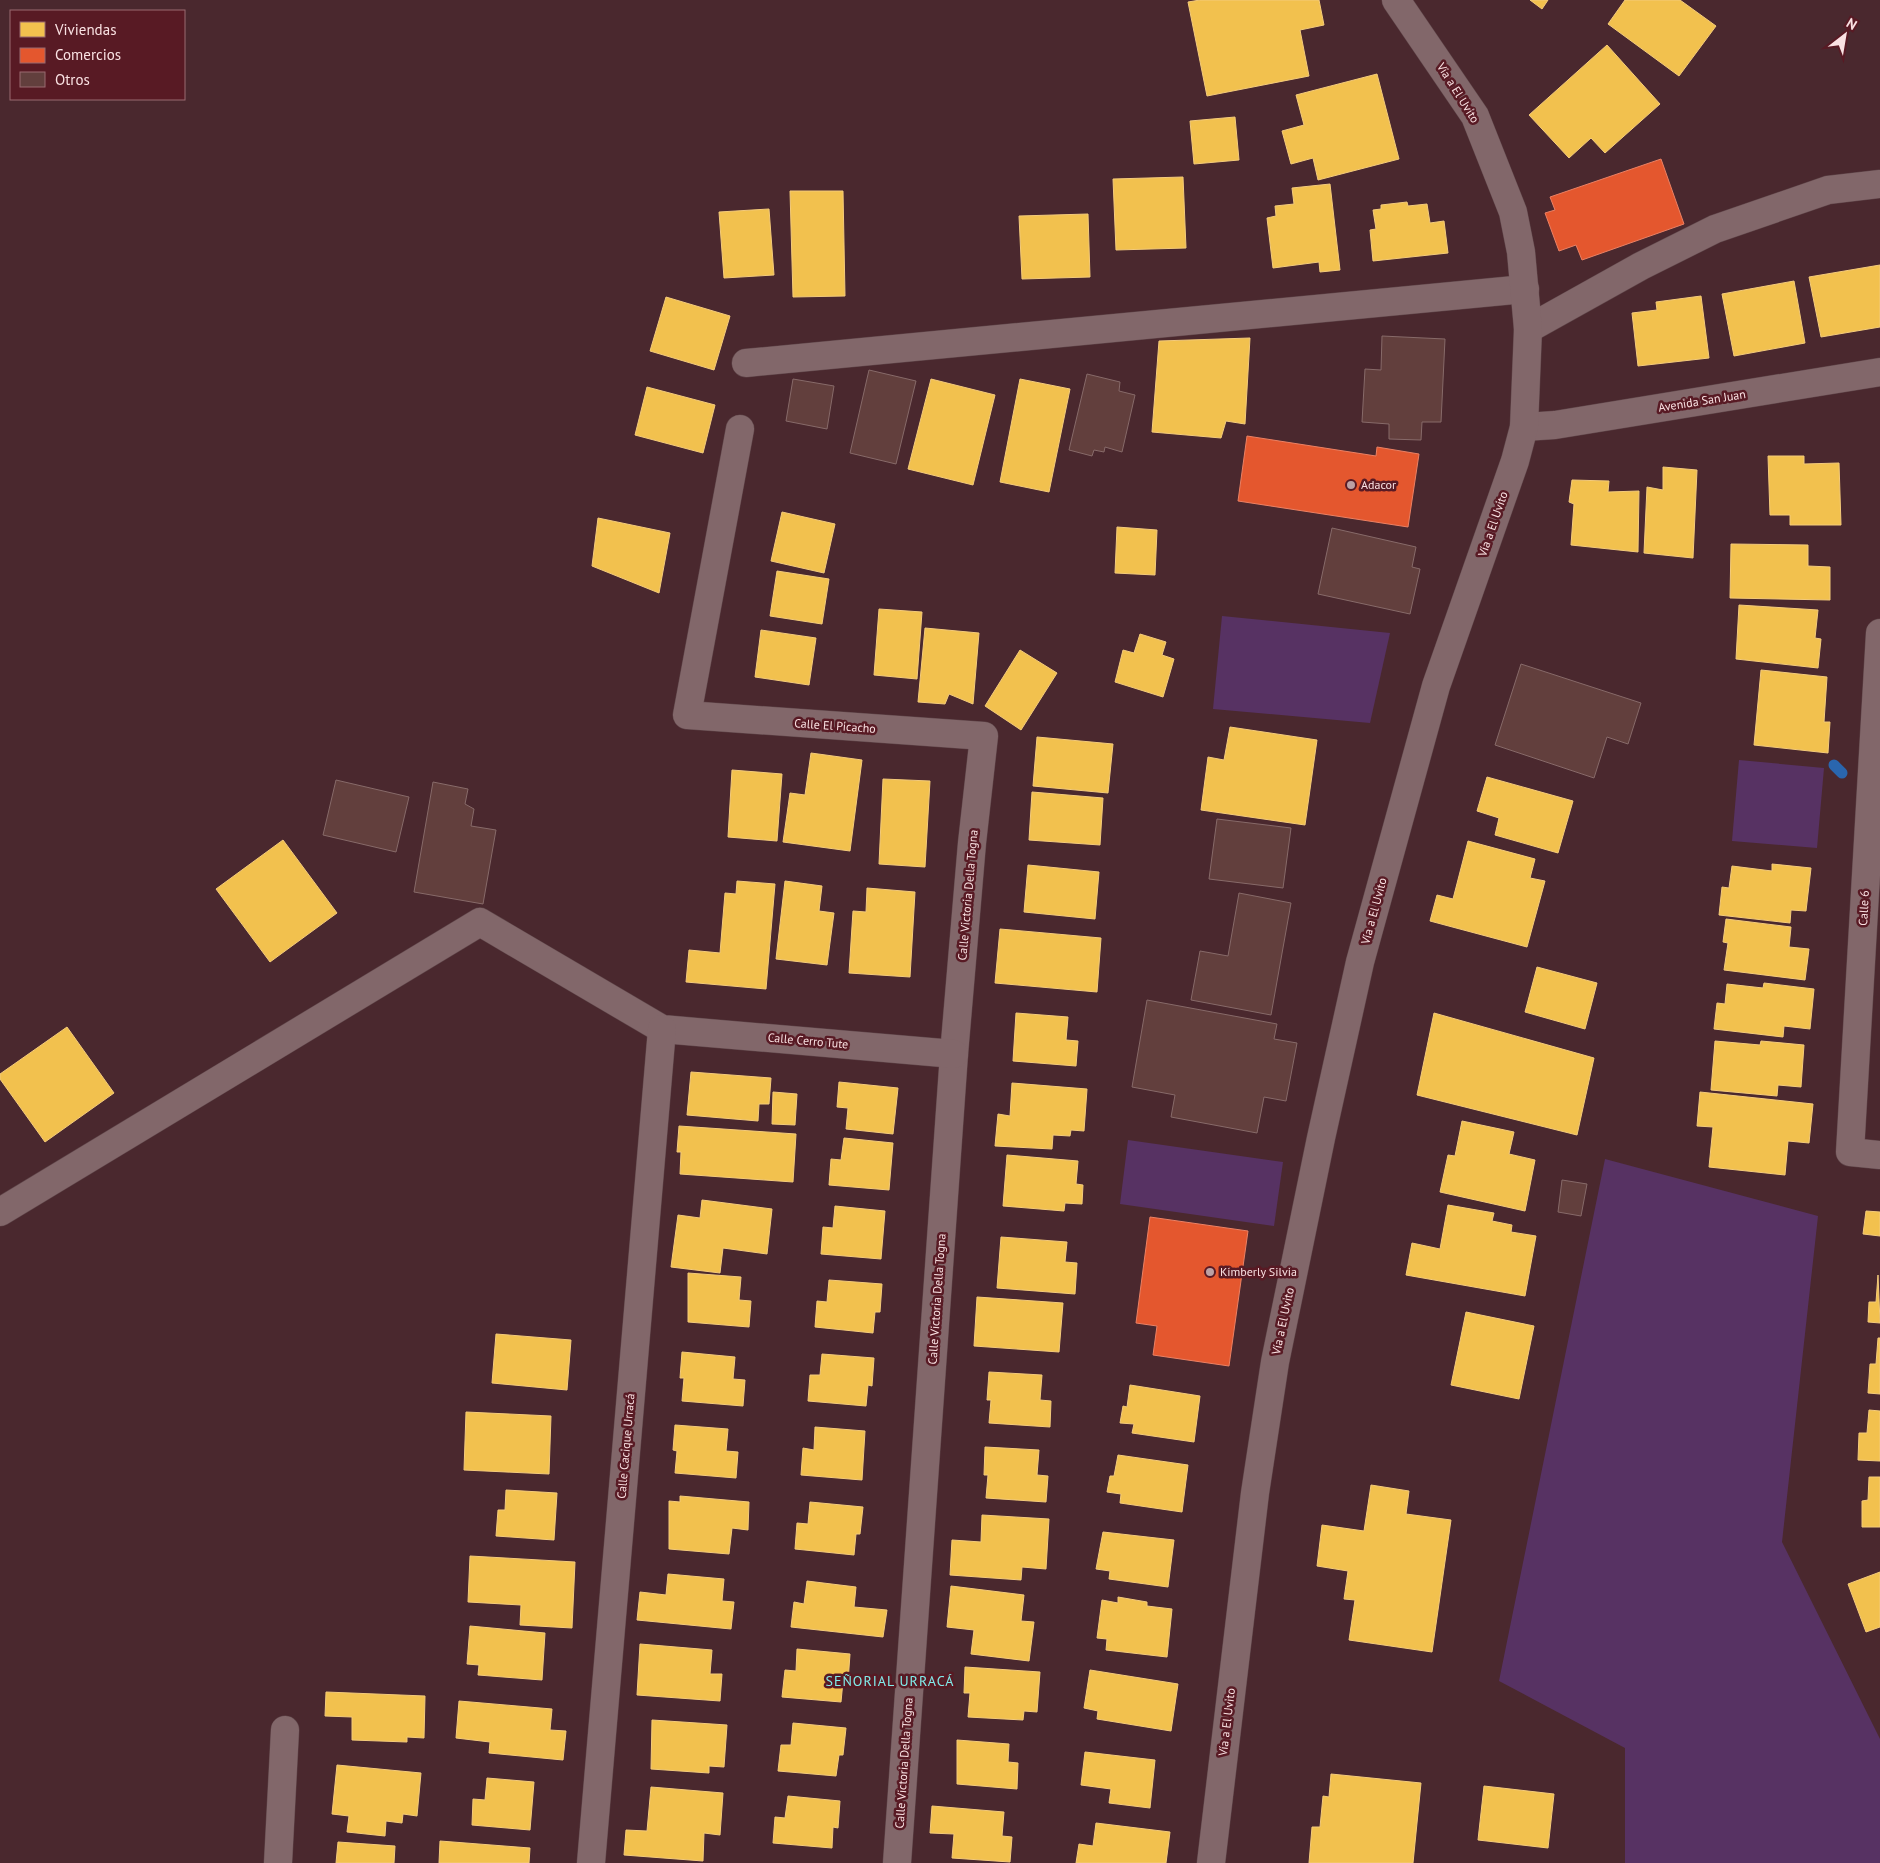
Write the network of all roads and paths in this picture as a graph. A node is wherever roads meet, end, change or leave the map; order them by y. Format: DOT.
graph roads {
  1 [pos="1396,0"];
  2 [pos="1880,184"];
  3 [pos="1525,289"];
  4 [pos="1528,330"];
  5 [pos="746,363"];
  6 [pos="1880,372"];
  7 [pos="1524,427"];
  8 [pos="740,429"];
  9 [pos="1880,633"];
  10 [pos="984,736"];
  11 [pos="662,1028"];
  12 [pos="954,1054"];
  13 [pos="1880,1155"];
  14 [pos="0,1212"];
  15 [pos="285,1730"];
  16 [pos="278,1863"];
  17 [pos="591,1863"];
  18 [pos="897,1863"];
  19 [pos="1211,1863"];
  1 -- 3 [label="street, Vía a El Uvito"];
  2 -- 4 [label="street"];
  3 -- 4 [label="street, Vía a El Uvito"];
  3 -- 5 [label="street"];
  4 -- 7 [label="street, Vía a El Uvito"];
  6 -- 7 [label="street, Avenida San Juan"];
  7 -- 19 [label="street, Vía a El Uvito"];
  8 -- 10 [label="street, Calle El Picacho"];
  9 -- 13 [label="street, Calle 6"];
  10 -- 12 [label="street, Calle Victoria Della Togna"];
  11 -- 12 [label="street, Calle Cerro Tute"];
  11 -- 14 [label="street"];
  11 -- 17 [label="street, Calle Cacique Urracá"];
  12 -- 18 [label="street, Calle Victoria Della Togna"];
  15 -- 16 [label="street"];
}
